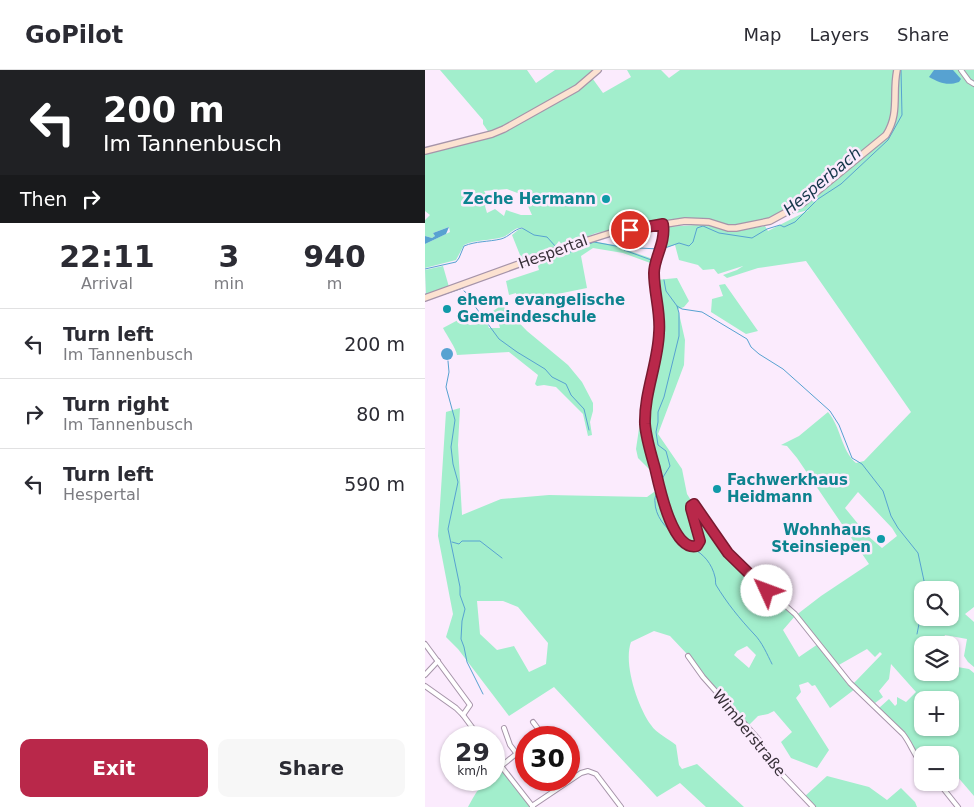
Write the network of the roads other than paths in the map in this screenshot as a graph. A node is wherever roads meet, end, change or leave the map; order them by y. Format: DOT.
graph roads {
  1 [pos="598,70"];
  2 [pos="897,70"];
  3 [pos="961,70"];
  4 [pos="974,84"];
  5 [pos="425,151"];
  6 [pos="663,224"];
  7 [pos="425,298"];
  8 [pos="425,644"];
  9 [pos="688,656"];
  10 [pos="438,661"];
  11 [pos="425,675"];
  12 [pos="425,686"];
  13 [pos="463,714"];
  14 [pos="533,722"];
  15 [pos="472,726"];
  16 [pos="536,726"];
  17 [pos="505,731"];
  18 [pos="515,751"];
  19 [pos="914,753"];
  20 [pos="515,756"];
  21 [pos="505,763"];
  22 [pos="505,773"];
  23 [pos="945,791"];
  24 [pos="532,807"];
  25 [pos="621,807"];
  26 [pos="813,807"];
  27 [pos="958,807"];
  1 -- 5 [label="main road"];
  2 -- 6 [label="main road, Hespertal"];
  3 -- 4 [label="street"];
  6 -- 7 [label="main road, Hespertal"];
  6 -- 19 [label="street"];
  8 -- 10 [label="street"];
  9 -- 26 [label="street, Wimberstraße"];
  10 -- 11 [label="street"];
  10 -- 13 [label="street"];
  12 -- 13 [label="street"];
  13 -- 15 [label="street"];
  14 -- 16 [label="street"];
  17 -- 18 [label="street"];
  20 -- 21 [label="street"];
  22 -- 24 [label="street"];
  23 -- 27 [label="street"];
  24 -- 25 [label="street"];
}
